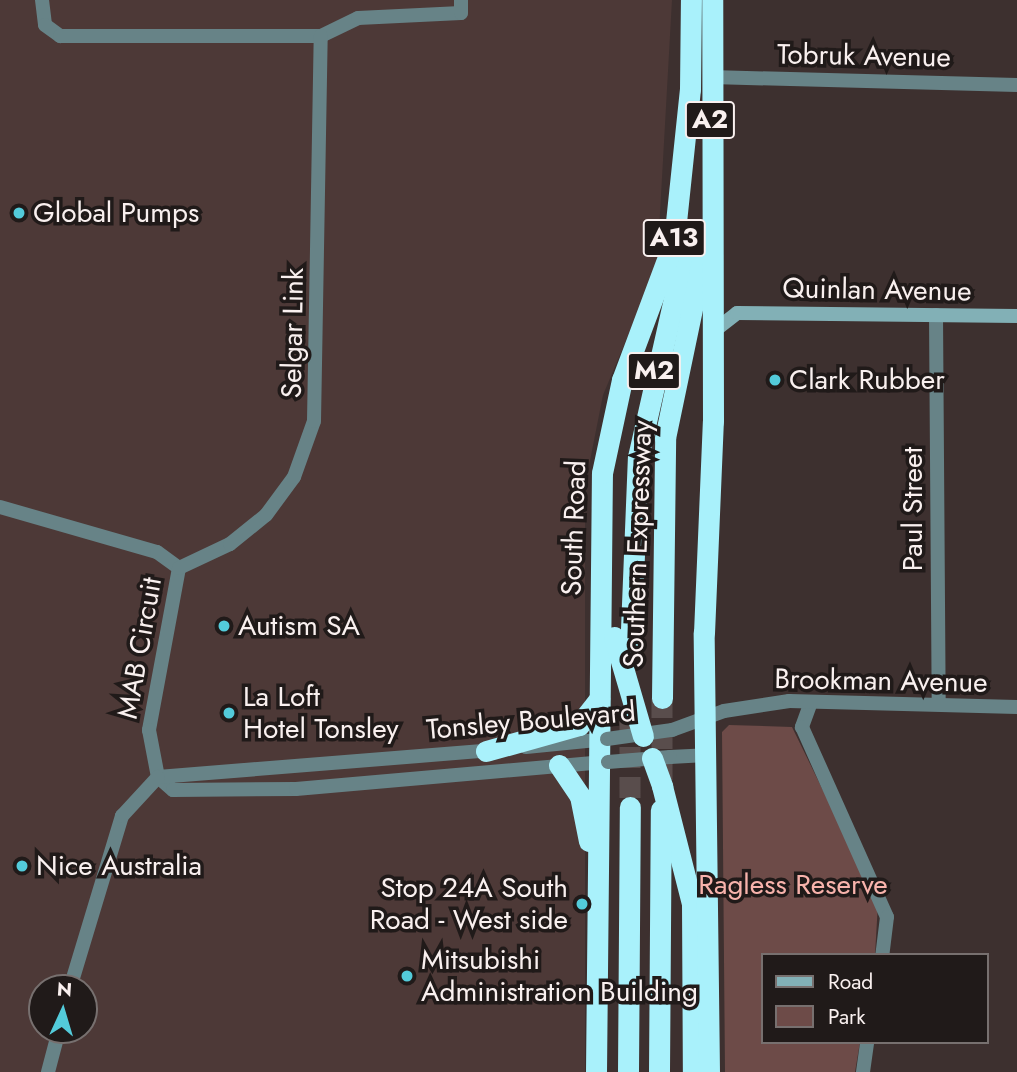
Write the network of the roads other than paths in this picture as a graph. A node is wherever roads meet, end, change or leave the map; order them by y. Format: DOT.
graph roads {
  1 [pos="42,0"];
  2 [pos="691,0"];
  3 [pos="712,0"];
  4 [pos="461,6"];
  5 [pos="321,36"];
  6 [pos="711,77"];
  7 [pos="1017,85"];
  8 [pos="690,89"];
  9 [pos="708,229"];
  10 [pos="714,290"];
  11 [pos="737,313"];
  12 [pos="936,315"];
  13 [pos="1017,316"];
  14 [pos="713,331"];
  15 [pos="0,507"];
  16 [pos="599,551"];
  17 [pos="179,568"];
  18 [pos="630,654"];
  19 [pos="662,698"];
  20 [pos="599,699"];
  21 [pos="811,702"];
  22 [pos="939,704"];
  23 [pos="1017,707"];
  24 [pos="705,718"];
  25 [pos="643,736"];
  26 [pos="603,740"];
  27 [pos="485,751"];
  28 [pos="706,755"];
  29 [pos="661,758"];
  30 [pos="604,762"];
  31 [pos="559,765"];
  32 [pos="158,777"];
  33 [pos="630,807"];
  34 [pos="661,810"];
  35 [pos="600,861"];
  36 [pos="882,953"];
  37 [pos="74,974"];
  38 [pos="55,1044"];
  39 [pos="867,1044"];
  40 [pos="48,1072"];
  41 [pos="596,1072"];
  42 [pos="628,1072"];
  43 [pos="659,1072"];
  44 [pos="693,1072"];
  45 [pos="709,1072"];
  46 [pos="863,1072"];
  1 -- 5 [label="street"];
  2 -- 8 [label="highway, South Road / A2"];
  3 -- 6 [label="highway, A2"];
  4 -- 5 [label="street"];
  5 -- 17 [label="street, Selgar Link"];
  6 -- 7 [label="street, Tobruk Avenue"];
  6 -- 9 [label="highway, A2"];
  8 -- 16 [label="highway, South Road / A13"];
  8 -- 18 [label="highway, Southern Expressway / M2"];
  9 -- 10 [label="highway, A13"];
  9 -- 19 [label="highway, Southern Expressway / M2"];
  10 -- 11 [label="street"];
  10 -- 14 [label="highway, A13"];
  11 -- 12 [label="street, Quinlan Avenue"];
  11 -- 14 [label="street"];
  12 -- 13 [label="street, Quinlan Avenue"];
  12 -- 22 [label="street, Paul Street"];
  14 -- 24 [label="highway, A13"];
  15 -- 17 [label="street, MAB Circuit"];
  16 -- 20 [label="highway, South Road / A13"];
  16 -- 25 [label="highway, bridge"];
  17 -- 32 [label="street, MAB Circuit"];
  20 -- 26 [label="highway, South Road / A13"];
  20 -- 27 [label="highway"];
  21 -- 22 [label="street, Brookman Avenue"];
  21 -- 24 [label="street, Brookman Avenue"];
  21 -- 36 [label="street"];
  22 -- 23 [label="street, Brookman Avenue"];
  24 -- 25 [label="street, Tonsley Boulevard, bridge"];
  24 -- 28 [label="highway, A13"];
  25 -- 26 [label="street, Tonsley Boulevard, bridge"];
  25 -- 29 [label="highway"];
  26 -- 27 [label="street, Tonsley Boulevard"];
  26 -- 30 [label="highway, South Road / A13"];
  27 -- 32 [label="street, Tonsley Boulevard"];
  28 -- 29 [label="street, Tonsley Boulevard"];
  28 -- 45 [label="highway, A13"];
  29 -- 30 [label="street, Tonsley Boulevard, bridge"];
  29 -- 44 [label="highway, bridge"];
  30 -- 31 [label="street, Tonsley Boulevard"];
  30 -- 35 [label="highway, South Road / A13"];
  31 -- 32 [label="street, Tonsley Boulevard"];
  31 -- 35 [label="highway"];
  32 -- 37 [label="street"];
  33 -- 42 [label="highway"];
  34 -- 43 [label="highway"];
  35 -- 41 [label="highway, South Road / A13"];
  38 -- 40 [label="street"];
  39 -- 46 [label="street"];
}
